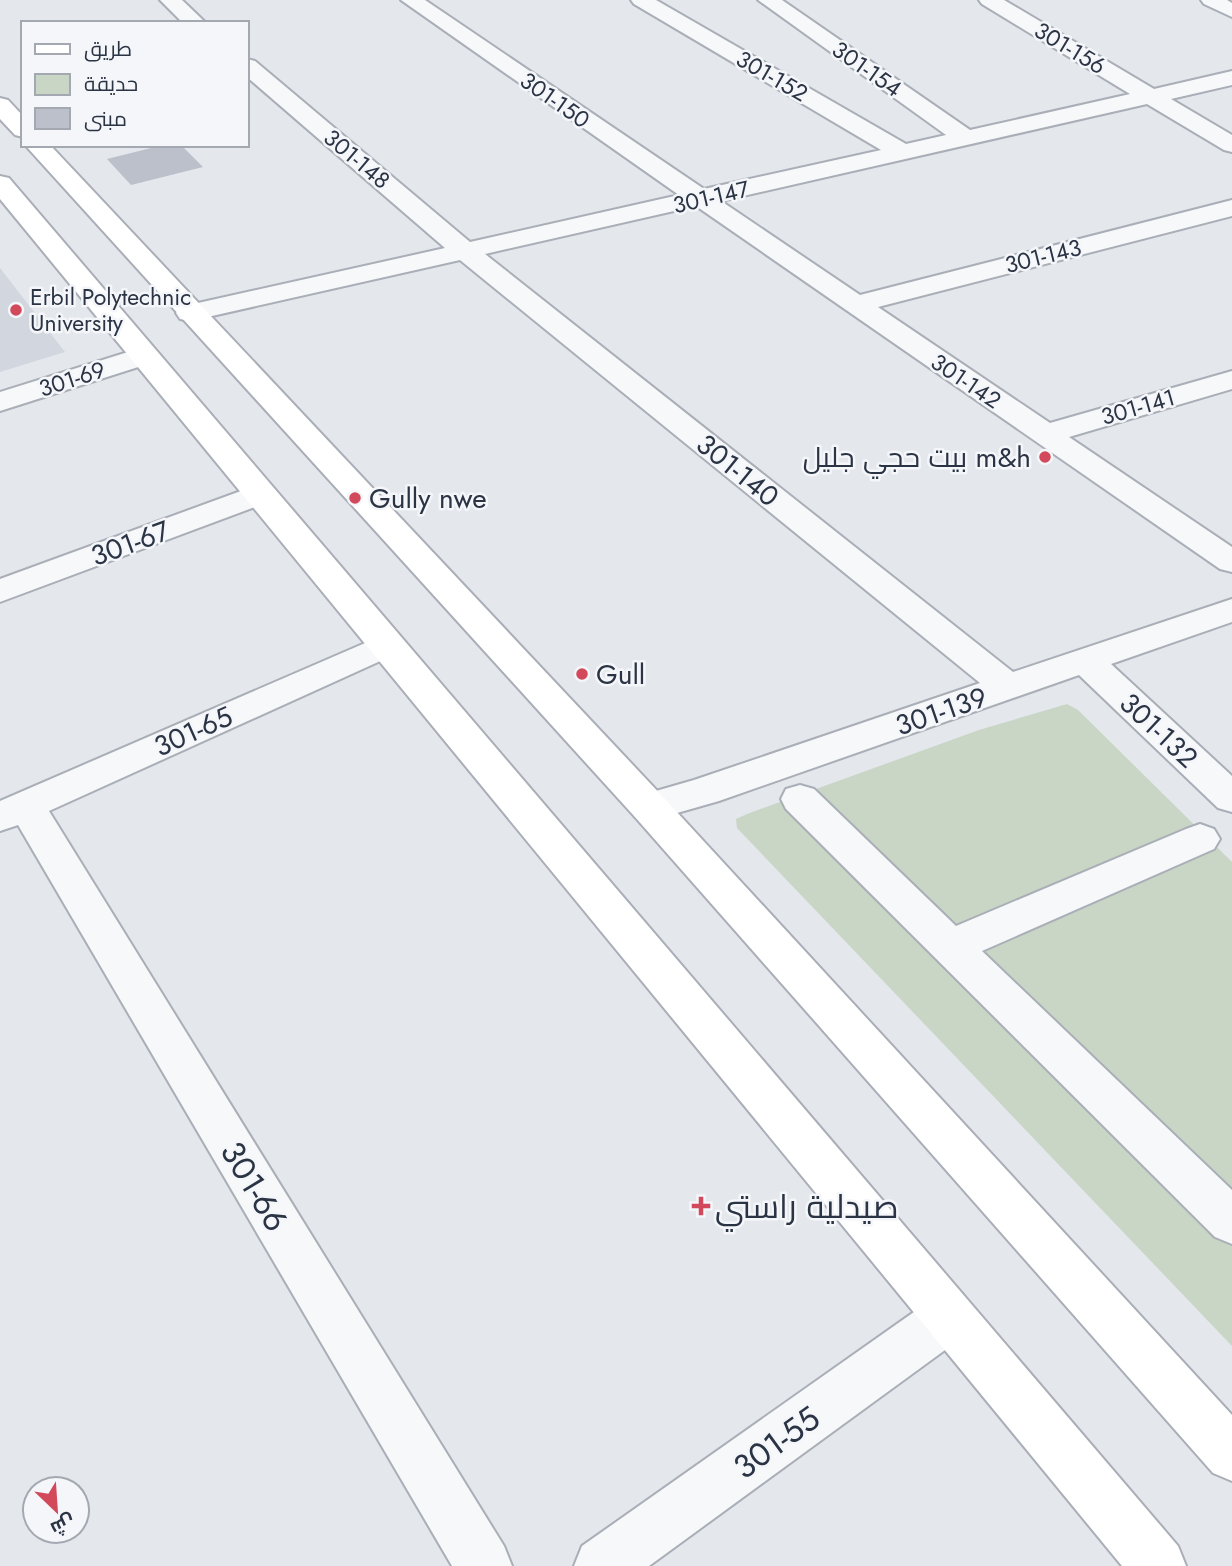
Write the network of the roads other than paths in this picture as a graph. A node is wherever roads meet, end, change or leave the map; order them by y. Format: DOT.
graph roads {
  1 [pos="170,0"];
  2 [pos="411,0"];
  3 [pos="641,0"];
  4 [pos="768,0"];
  5 [pos="989,0"];
  6 [pos="1211,0"];
  7 [pos="1232,11"];
  8 [pos="194,21"];
  9 [pos="248,66"];
  10 [pos="1232,78"];
  11 [pos="1152,97"];
  12 [pos="0,105"];
  13 [pos="21,128"];
  14 [pos="967,139"];
  15 [pos="1232,145"];
  16 [pos="37,147"];
  17 [pos="904,153"];
  18 [pos="32,187"];
  19 [pos="699,199"];
  20 [pos="1232,208"];
  21 [pos="466,252"];
  22 [pos="854,305"];
  23 [pos="190,313"];
  24 [pos="144,356"];
  25 [pos="1232,380"];
  26 [pos="0,402"];
  27 [pos="1045,434"];
  28 [pos="260,494"];
  29 [pos="1232,562"];
  30 [pos="0,591"];
  31 [pos="1232,610"];
  32 [pos="386,645"];
  33 [pos="1086,661"];
  34 [pos="1009,688"];
  35 [pos="1232,798"];
  36 [pos="800,799"];
  37 [pos="649,807"];
  38 [pos="13,812"];
  39 [pos="1200,839"];
  40 [pos="949,947"];
  41 [pos="1232,1222"];
  42 [pos="949,1317"];
  43 [pos="1232,1454"];
  44 [pos="484,1566"];
  45 [pos="602,1566"];
  46 [pos="1158,1566"];
  1 -- 8 [label="street"];
  2 -- 19 [label="street, 301-150"];
  3 -- 17 [label="street, 301-152"];
  4 -- 14 [label="street, 301-154"];
  5 -- 11 [label="street, 301-156"];
  6 -- 7 [label="street"];
  9 -- 21 [label="street, 301-148"];
  10 -- 11 [label="street, 301-147"];
  11 -- 14 [label="street, 301-147"];
  11 -- 15 [label="street, 301-156"];
  12 -- 13 [label="main road"];
  14 -- 17 [label="street, 301-147"];
  16 -- 18 [label="main road"];
  17 -- 19 [label="street, 301-147"];
  18 -- 23 [label="main road"];
  18 -- 24 [label="main road"];
  19 -- 21 [label="street, 301-147"];
  19 -- 22 [label="street, 301-142"];
  20 -- 22 [label="street, 301-143"];
  21 -- 23 [label="street, 301-147"];
  21 -- 34 [label="street, 301-140"];
  22 -- 27 [label="street, 301-142"];
  23 -- 37 [label="main road"];
  24 -- 26 [label="street, 301-69"];
  24 -- 28 [label="main road"];
  25 -- 27 [label="street, 301-141"];
  27 -- 29 [label="street, 301-142"];
  28 -- 30 [label="street, 301-67"];
  28 -- 32 [label="main road"];
  31 -- 33 [label="street, 301-139"];
  32 -- 38 [label="street, 301-65"];
  32 -- 42 [label="main road"];
  33 -- 34 [label="street, 301-139"];
  33 -- 35 [label="street, 301-132"];
  34 -- 37 [label="street, 301-139"];
  36 -- 40 [label="street"];
  37 -- 43 [label="main road"];
  38 -- 44 [label="street, 301-66"];
  39 -- 40 [label="street"];
  40 -- 41 [label="street"];
  42 -- 45 [label="street, 301-55"];
  42 -- 46 [label="main road"];
}
